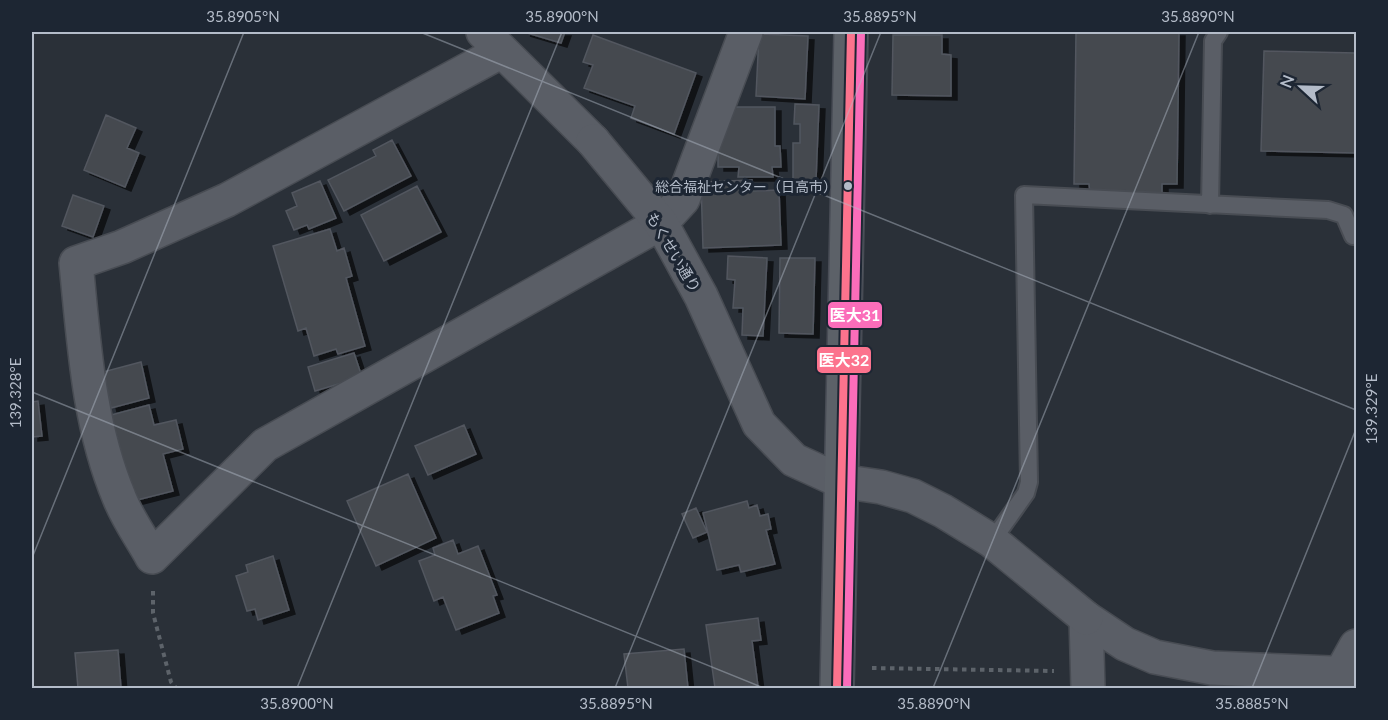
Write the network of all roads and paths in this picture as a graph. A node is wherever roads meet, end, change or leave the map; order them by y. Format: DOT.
graph roads {
  1 [pos="746,32"];
  2 [pos="851,32"];
  3 [pos="1219,32"];
  4 [pos="493,41"];
  5 [pos="1210,205"];
  6 [pos="661,223"];
  7 [pos="1353,236"];
  8 [pos="840,481"];
  9 [pos="992,541"];
  10 [pos="152,557"];
  11 [pos="1086,618"];
  12 [pos="1351,664"];
  13 [pos="837,678"];
  14 [pos="1088,680"];
  15 [pos="176,688"];
  1 -- 6 [label="street"];
  2 -- 8 [label="main road"];
  3 -- 5 [label="lane"];
  4 -- 6 [label="street, もくせい通り"];
  4 -- 10 [label="street"];
  5 -- 7 [label="lane"];
  5 -- 9 [label="lane"];
  6 -- 8 [label="street, もくせい通り"];
  6 -- 10 [label="street"];
  8 -- 9 [label="street, もくせい通り"];
  8 -- 13 [label="main road"];
  9 -- 11 [label="street, もくせい通り"];
  10 -- 15 [label="path"];
  11 -- 12 [label="street, もくせい通り"];
  11 -- 14 [label="street"];
  13 -- 14 [label="path"];
}
